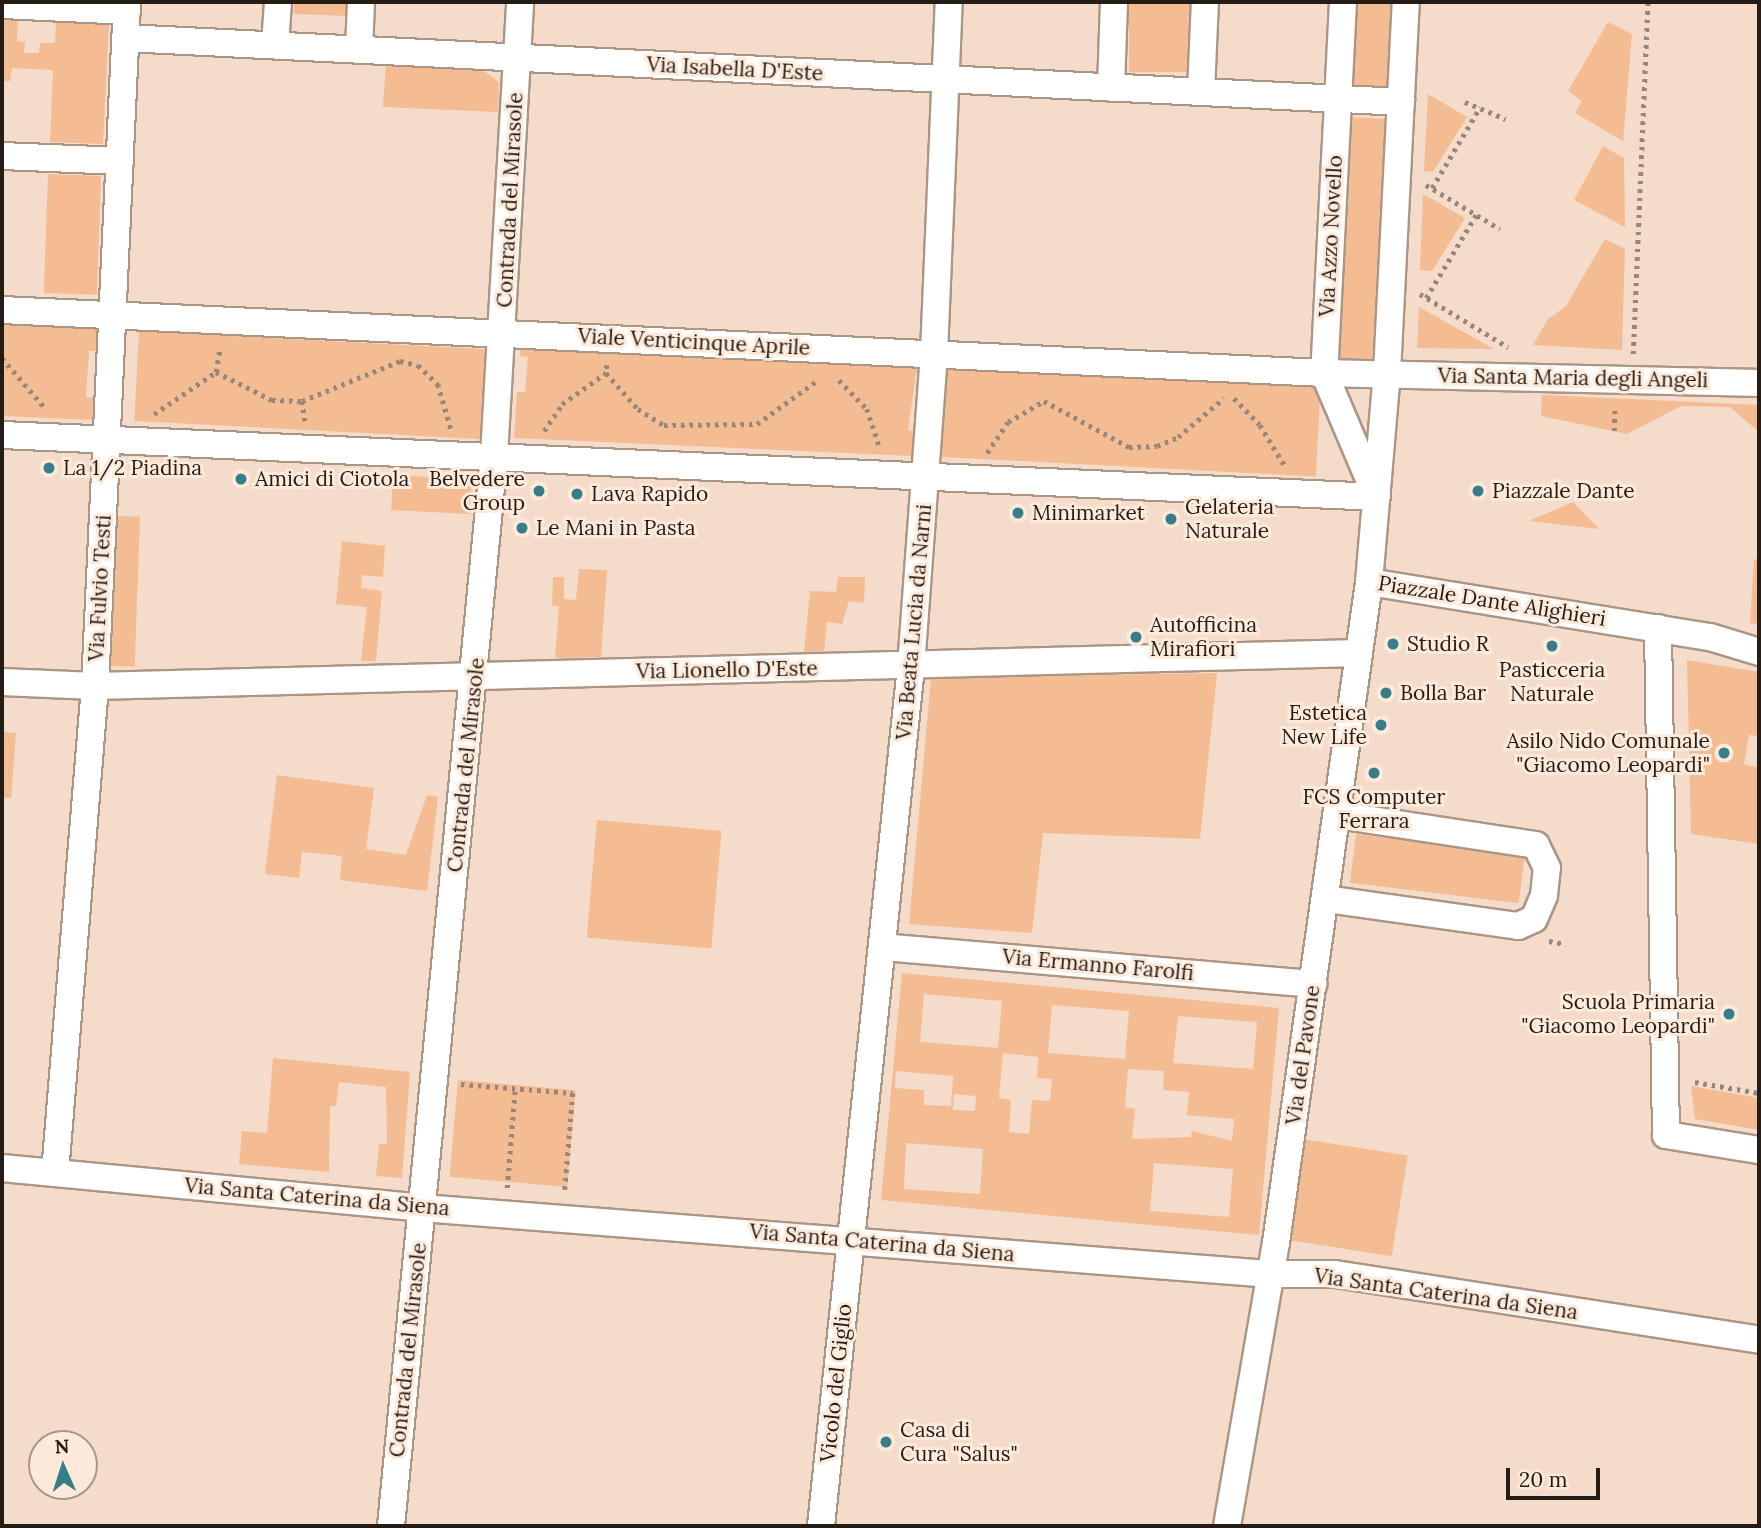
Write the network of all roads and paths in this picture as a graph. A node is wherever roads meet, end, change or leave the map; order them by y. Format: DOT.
graph roads {
  1 [pos="278,2"];
  2 [pos="361,2"];
  3 [pos="520,2"];
  4 [pos="949,2"];
  5 [pos="1114,2"];
  6 [pos="1205,2"];
  7 [pos="1343,2"];
  8 [pos="1406,2"];
  9 [pos="1648,2"];
  10 [pos="2,5"];
  11 [pos="127,6"];
  12 [pos="125,38"];
  13 [pos="275,45"];
  14 [pos="359,50"];
  15 [pos="517,58"];
  16 [pos="944,79"];
  17 [pos="1111,88"];
  18 [pos="1201,92"];
  19 [pos="1338,99"];
  20 [pos="1401,102"];
  21 [pos="1465,102"];
  22 [pos="1480,107"];
  23 [pos="1506,119"];
  24 [pos="2,156"];
  25 [pos="120,161"];
  26 [pos="1398,168"];
  27 [pos="1432,188"];
  28 [pos="1476,215"];
  29 [pos="1500,229"];
  30 [pos="1392,277"];
  31 [pos="1426,298"];
  32 [pos="2,310"];
  33 [pos="113,315"];
  34 [pos="503,333"];
  35 [pos="609,338"];
  36 [pos="934,354"];
  37 [pos="2,358"];
  38 [pos="606,373"];
  39 [pos="1324,373"];
  40 [pos="1387,373"];
  41 [pos="1555,376"];
  42 [pos="1634,377"];
  43 [pos="1759,383"];
  44 [pos="2,435"];
  45 [pos="60,438"];
  46 [pos="107,441"];
  47 [pos="142,441"];
  48 [pos="452,454"];
  49 [pos="494,456"];
  50 [pos="540,458"];
  51 [pos="880,473"];
  52 [pos="926,475"];
  53 [pos="984,478"];
  54 [pos="1287,491"];
  55 [pos="1377,497"];
  56 [pos="1369,582"];
  57 [pos="1658,628"];
  58 [pos="1759,652"];
  59 [pos="1359,653"];
  60 [pos="911,667"];
  61 [pos="475,675"];
  62 [pos="2,682"];
  63 [pos="95,686"];
  64 [pos="1337,815"];
  65 [pos="1326,899"];
  66 [pos="882,947"];
  67 [pos="1313,984"];
  68 [pos="1665,1077"];
  69 [pos="435,1081"];
  70 [pos="515,1088"];
  71 [pos="1759,1093"];
  72 [pos="1759,1150"];
  73 [pos="2,1168"];
  74 [pos="55,1173"];
  75 [pos="565,1190"];
  76 [pos="422,1208"];
  77 [pos="505,1214"];
  78 [pos="851,1240"];
  79 [pos="1270,1274"];
  80 [pos="1759,1340"];
  81 [pos="391,1526"];
  82 [pos="821,1526"];
  83 [pos="1227,1526"];
  1 -- 13 [label="street"];
  2 -- 14 [label="street"];
  3 -- 15 [label="street, Contrada del Mirasole"];
  4 -- 16 [label="street, Via Beata Lucia da Narni"];
  5 -- 17 [label="street"];
  6 -- 18 [label="street"];
  7 -- 19 [label="street, Via Azzo Novello"];
  8 -- 20 [label="street"];
  9 -- 42 [label="path"];
  10 -- 11 [label="street"];
  11 -- 12 [label="street, Via Fulvio Testi"];
  12 -- 13 [label="street, Via Isabella D'Este"];
  12 -- 25 [label="street, Via Fulvio Testi"];
  13 -- 14 [label="street, Via Isabella D'Este"];
  14 -- 15 [label="street, Via Isabella D'Este"];
  15 -- 16 [label="street, Via Isabella D'Este"];
  15 -- 34 [label="street, Contrada del Mirasole"];
  16 -- 17 [label="street, Via Isabella D'Este"];
  16 -- 36 [label="street, Via Beata Lucia da Narni"];
  17 -- 18 [label="street, Via Isabella D'Este"];
  18 -- 19 [label="street, Via Isabella D'Este"];
  19 -- 20 [label="street"];
  19 -- 39 [label="street, Via Azzo Novello"];
  20 -- 26 [label="street"];
  21 -- 22 [label="path"];
  22 -- 23 [label="path"];
  22 -- 27 [label="path"];
  24 -- 25 [label="street"];
  25 -- 33 [label="street, Via Fulvio Testi"];
  26 -- 27 [label="path"];
  26 -- 30 [label="street"];
  27 -- 28 [label="path"];
  28 -- 29 [label="path"];
  28 -- 31 [label="path"];
  30 -- 31 [label="path"];
  30 -- 40 [label="street"];
  31 -- 41 [label="path"];
  32 -- 33 [label="street, Viale Venticinque Aprile"];
  33 -- 34 [label="street, Viale Venticinque Aprile"];
  33 -- 46 [label="street, Via Fulvio Testi"];
  34 -- 35 [label="street, Viale Venticinque Aprile"];
  34 -- 49 [label="street, Contrada del Mirasole"];
  35 -- 36 [label="street, Viale Venticinque Aprile"];
  35 -- 38 [label="path"];
  36 -- 39 [label="street, Viale Venticinque Aprile"];
  36 -- 52 [label="street, Via Beata Lucia da Narni"];
  37 -- 45 [label="path"];
  38 -- 50 [label="path"];
  38 -- 51 [label="path"];
  39 -- 40 [label="street, Viale Venticinque Aprile"];
  39 -- 55 [label="street, Piazzale Dante Alighieri"];
  40 -- 41 [label="street, Via Santa Maria degli Angeli"];
  40 -- 55 [label="street, Piazzale Dante Alighieri"];
  41 -- 42 [label="street, Via Santa Maria degli Angeli"];
  42 -- 43 [label="street, Via Santa Maria degli Angeli"];
  44 -- 45 [label="street"];
  45 -- 46 [label="street"];
  46 -- 47 [label="street"];
  46 -- 63 [label="street, Via Fulvio Testi"];
  47 -- 48 [label="street"];
  47 -- 48 [label="path"];
  48 -- 49 [label="street"];
  49 -- 50 [label="street"];
  49 -- 61 [label="street, Contrada del Mirasole"];
  50 -- 51 [label="street"];
  51 -- 52 [label="street"];
  52 -- 53 [label="street"];
  52 -- 60 [label="street, Via Beata Lucia da Narni"];
  53 -- 54 [label="street"];
  53 -- 54 [label="path"];
  54 -- 55 [label="street"];
  55 -- 56 [label="street, Piazzale Dante Alighieri"];
  56 -- 57 [label="street, Piazzale Dante Alighieri"];
  56 -- 59 [label="street, Via del Pavone"];
  57 -- 58 [label="street, Piazzale Dante Alighieri"];
  57 -- 68 [label="street"];
  59 -- 60 [label="street, Via Lionello D'Este"];
  59 -- 64 [label="street, Via del Pavone"];
  60 -- 61 [label="street, Via Lionello D'Este"];
  60 -- 66 [label="street, Via Beata Lucia da Narni"];
  61 -- 63 [label="street, Via Lionello D'Este"];
  61 -- 69 [label="street, Contrada del Mirasole"];
  62 -- 63 [label="street, Via Lionello D'Este"];
  63 -- 74 [label="street, Via Fulvio Testi"];
  64 -- 65 [label="street, Via del Pavone"];
  64 -- 65 [label="street"];
  65 -- 67 [label="street, Via del Pavone"];
  66 -- 67 [label="street, Via Ermanno Farolfi"];
  66 -- 78 [label="street, Via Beata Lucia da Narni"];
  67 -- 79 [label="street, Via del Pavone"];
  68 -- 71 [label="path"];
  68 -- 72 [label="street"];
  69 -- 70 [label="path"];
  69 -- 76 [label="street, Contrada del Mirasole"];
  70 -- 75 [label="path"];
  70 -- 77 [label="path"];
  73 -- 74 [label="street, Via Santa Caterina da Siena"];
  74 -- 76 [label="street, Via Santa Caterina da Siena"];
  76 -- 77 [label="street, Via Santa Caterina da Siena"];
  76 -- 81 [label="street, Contrada del Mirasole"];
  77 -- 78 [label="street, Via Santa Caterina da Siena"];
  78 -- 79 [label="street, Via Santa Caterina da Siena"];
  78 -- 82 [label="street, Vicolo del Giglio"];
  79 -- 80 [label="street, Via Santa Caterina da Siena"];
  79 -- 83 [label="street, Via del Pavone"];
}
